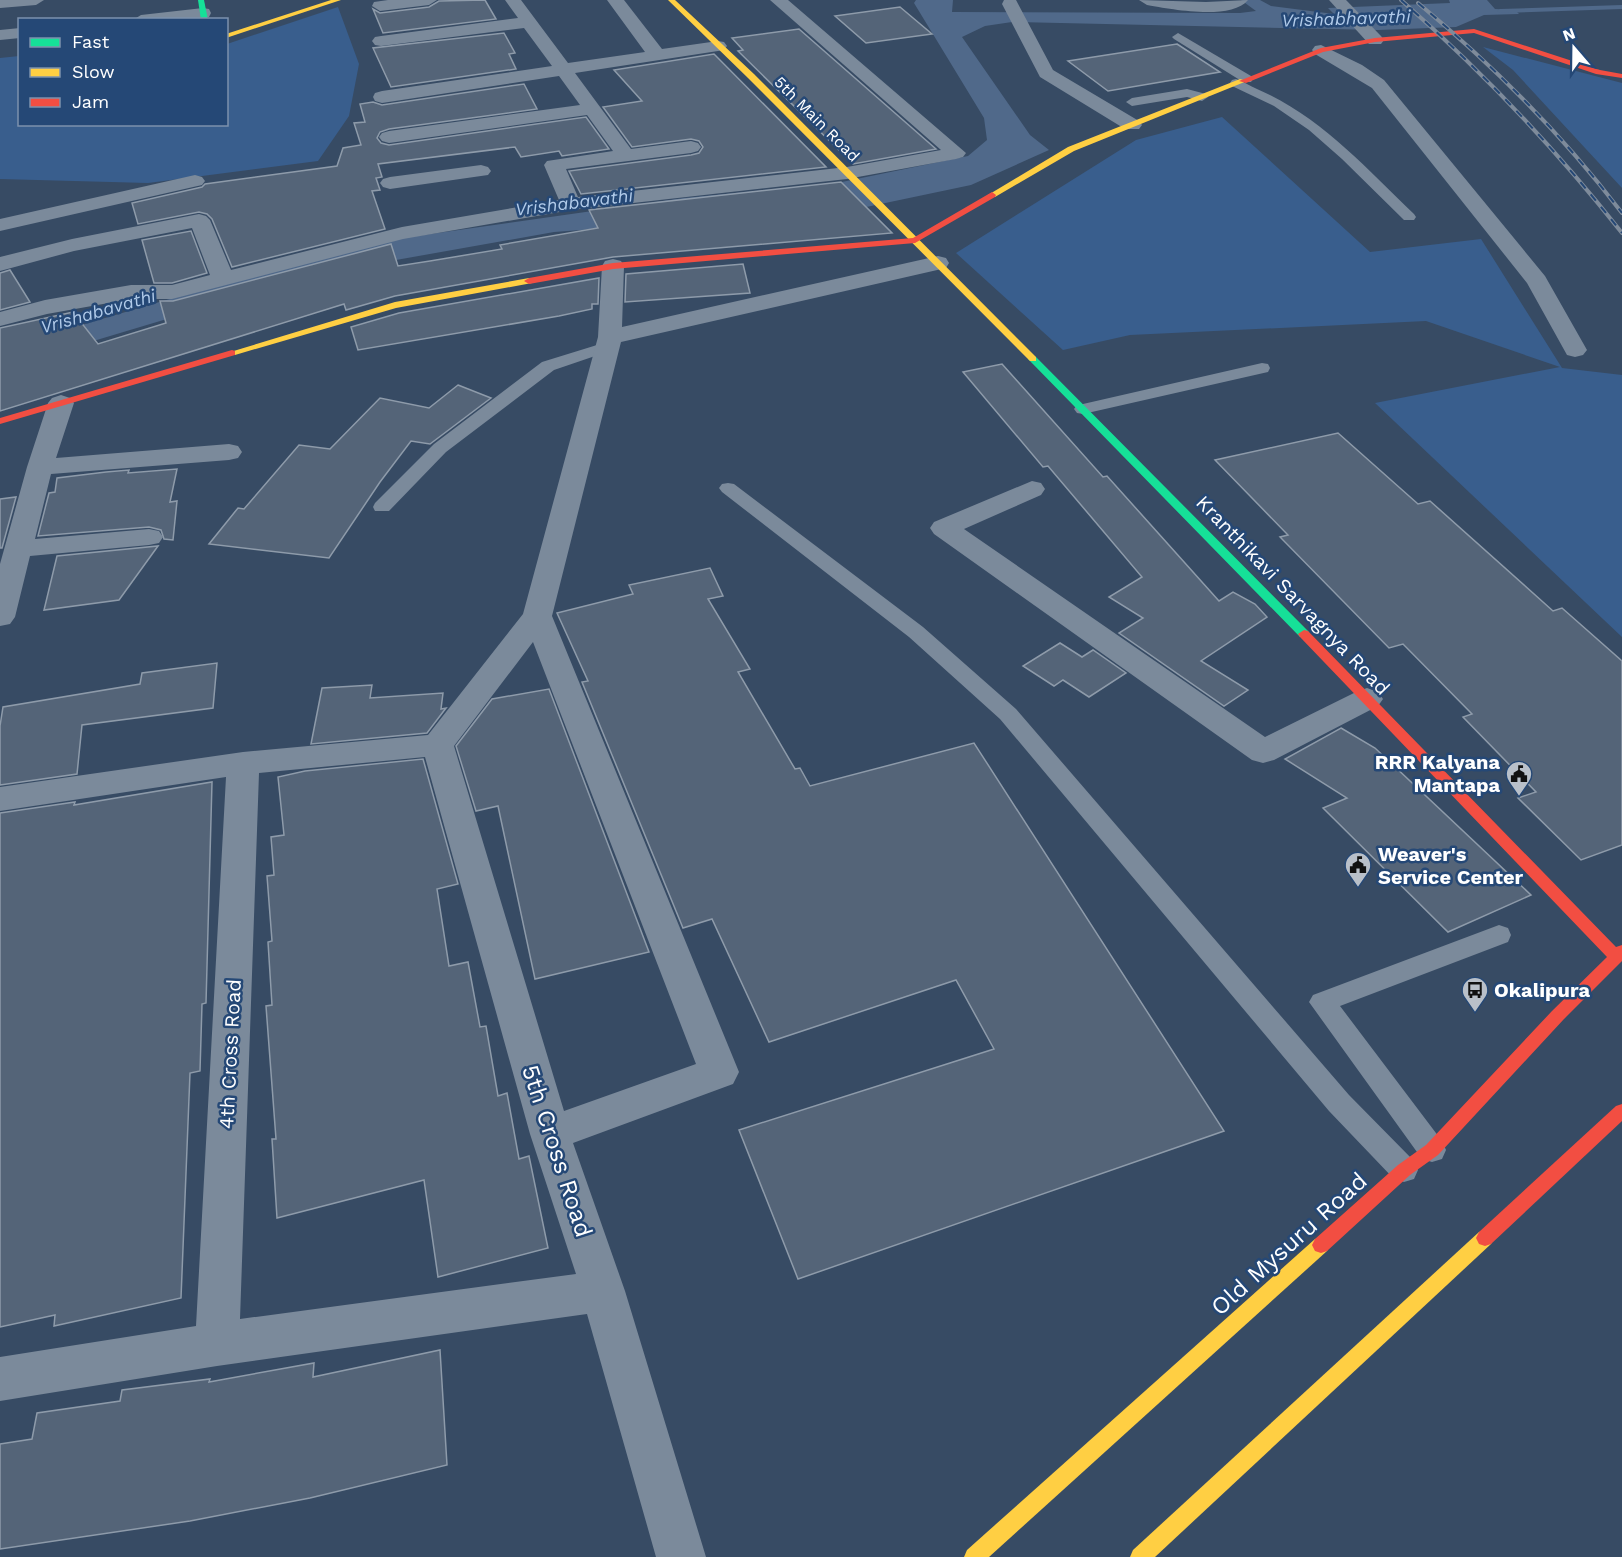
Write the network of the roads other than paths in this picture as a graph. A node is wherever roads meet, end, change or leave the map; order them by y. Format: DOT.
graph roads {
  1 [pos="36,0"];
  2 [pos="338,0"];
  3 [pos="429,0"];
  4 [pos="513,0"];
  5 [pos="615,0"];
  6 [pos="671,0"];
  7 [pos="778,0"];
  8 [pos="1147,0"];
  9 [pos="1240,0"];
  10 [pos="1337,0"];
  11 [pos="1030,1"];
  12 [pos="0,3"];
  13 [pos="380,6"];
  14 [pos="203,11"];
  15 [pos="155,18"];
  16 [pos="528,22"];
  17 [pos="18,33"];
  18 [pos="0,35"];
  19 [pos="228,35"];
  20 [pos="1178,37"];
  21 [pos="1375,40"];
  22 [pos="381,41"];
  23 [pos="718,46"];
  24 [pos="548,49"];
  25 [pos="1321,50"];
  26 [pos="525,53"];
  27 [pos="657,56"];
  28 [pos="564,70"];
  29 [pos="1622,76"];
  30 [pos="1242,81"];
  31 [pos="382,97"];
  32 [pos="1202,97"];
  33 [pos="1132,102"];
  34 [pos="592,109"];
  35 [pos="1132,125"];
  36 [pos="608,128"];
  37 [pos="586,131"];
  38 [pos="389,137"];
  39 [pos="691,147"];
  40 [pos="625,154"];
  41 [pos="481,171"];
  42 [pos="847,173"];
  43 [pos="195,181"];
  44 [pos="394,199"];
  45 [pos="571,204"];
  46 [pos="1409,217"];
  47 [pos="0,225"];
  48 [pos="915,240"];
  49 [pos="938,263"];
  50 [pos="0,264"];
  51 [pos="613,266"];
  52 [pos="223,279"];
  53 [pos="0,319"];
  54 [pos="609,344"];
  55 [pos="1575,350"];
  56 [pos="1262,368"];
  57 [pos="61,403"];
  58 [pos="1083,409"];
  59 [pos="0,422"];
  60 [pos="229,452"];
  61 [pos="40,467"];
  62 [pos="728,488"];
  63 [pos="1032,489"];
  64 [pos="382,507"];
  65 [pos="149,537"];
  66 [pos="18,549"];
  67 [pos="537,616"];
  68 [pos="0,617"];
  69 [pos="1367,699"];
  70 [pos="438,745"];
  71 [pos="243,763"];
  72 [pos="0,799"];
  73 [pos="1499,935"];
  74 [pos="1619,954"];
  75 [pos="1622,1111"];
  76 [pos="550,1134"];
  77 [pos="1432,1150"];
  78 [pos="1404,1170"];
  79 [pos="603,1291"];
  80 [pos="217,1344"];
  81 [pos="0,1379"];
  82 [pos="681,1557"];
  83 [pos="974,1557"];
  84 [pos="1140,1557"];
  1 -- 12 [label="street"];
  2 -- 19 [label="street"];
  3 -- 13 [label="street"];
  4 -- 16 [label="street"];
  5 -- 27 [label="street"];
  6 -- 23 [label="street, 5th Main Road"];
  7 -- 42 [label="street"];
  8 -- 9 [label="street"];
  10 -- 21 [label="street"];
  11 -- 35 [label="street"];
  14 -- 15 [label="street"];
  16 -- 22 [label="street"];
  16 -- 24 [label="street"];
  17 -- 18 [label="street"];
  20 -- 30 [label="lane"];
  21 -- 25 [label="street"];
  21 -- 29 [label="street"];
  23 -- 27 [label="street"];
  23 -- 42 [label="street, 5th Main Road"];
  24 -- 26 [label="street"];
  24 -- 28 [label="street"];
  25 -- 30 [label="street"];
  25 -- 55 [label="street"];
  27 -- 28 [label="street"];
  28 -- 31 [label="street"];
  28 -- 34 [label="street"];
  30 -- 32 [label="street"];
  30 -- 46 [label="lane"];
  32 -- 33 [label="lane"];
  32 -- 35 [label="street"];
  34 -- 36 [label="street"];
  34 -- 38 [label="street"];
  35 -- 48 [label="street"];
  36 -- 37 [label="street"];
  36 -- 40 [label="street"];
  39 -- 40 [label="street"];
  40 -- 45 [label="street"];
  41 -- 44 [label="street"];
  42 -- 45 [label="street"];
  42 -- 48 [label="street, 5th Main Road"];
  43 -- 47 [label="street"];
  44 -- 45 [label="street"];
  44 -- 52 [label="street"];
  48 -- 49 [label="street, 5th Main Road"];
  48 -- 51 [label="street"];
  49 -- 54 [label="street"];
  49 -- 58 [label="street, Kranthikavi Sarvagnya Road"];
  50 -- 52 [label="street"];
  51 -- 54 [label="street"];
  51 -- 57 [label="street"];
  52 -- 53 [label="street"];
  54 -- 64 [label="lane"];
  54 -- 67 [label="street"];
  56 -- 58 [label="lane"];
  57 -- 59 [label="street"];
  57 -- 61 [label="street"];
  58 -- 69 [label="street, Kranthikavi Sarvagnya Road"];
  60 -- 61 [label="street"];
  61 -- 66 [label="street"];
  62 -- 78 [label="lane"];
  63 -- 69 [label="street"];
  65 -- 66 [label="street"];
  66 -- 68 [label="street"];
  67 -- 70 [label="street"];
  67 -- 76 [label="street"];
  69 -- 74 [label="street, Kranthikavi Sarvagnya Road"];
  70 -- 71 [label="street"];
  70 -- 76 [label="street, 5th Cross Road"];
  71 -- 72 [label="street"];
  71 -- 80 [label="street, 4th Cross Road"];
  73 -- 77 [label="lane"];
  74 -- 77 [label="street, Old Mysuru Road"];
  75 -- 84 [label="street"];
  76 -- 79 [label="street, 5th Cross Road"];
  77 -- 78 [label="street, Old Mysuru Road"];
  78 -- 83 [label="street, Old Mysuru Road"];
  79 -- 80 [label="street"];
  79 -- 82 [label="street, 5th Cross Road"];
  80 -- 81 [label="street"];
}
